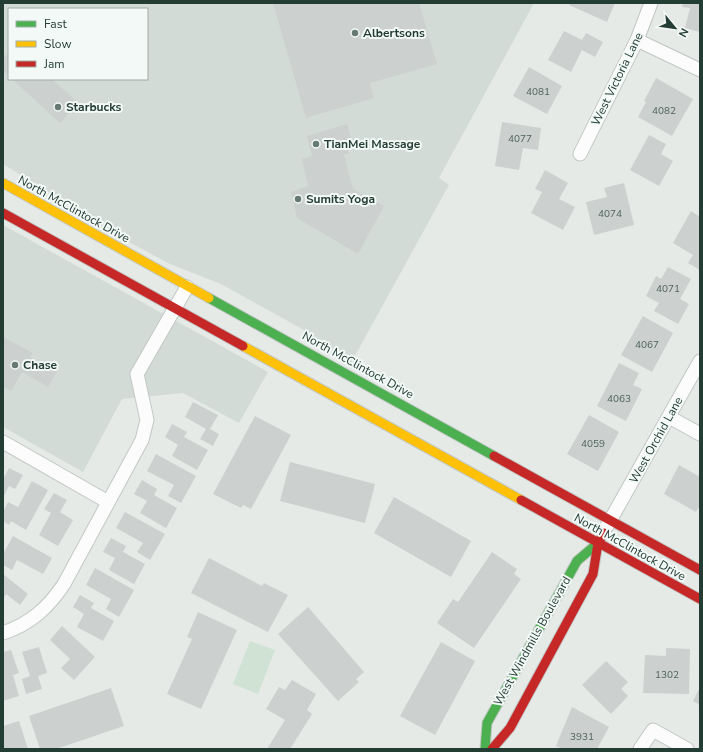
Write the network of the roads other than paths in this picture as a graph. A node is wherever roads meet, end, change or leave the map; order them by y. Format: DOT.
graph roads {
  1 [pos="651,3"];
  2 [pos="637,40"];
  3 [pos="700,70"];
  4 [pos="580,154"];
  5 [pos="3,184"];
  6 [pos="3,213"];
  7 [pos="187,287"];
  8 [pos="174,309"];
  9 [pos="700,361"];
  10 [pos="669,417"];
  11 [pos="700,434"];
  12 [pos="3,442"];
  13 [pos="108,502"];
  14 [pos="611,520"];
  15 [pos="601,538"];
  16 [pos="700,570"];
  17 [pos="700,599"];
  18 [pos="3,633"];
  19 [pos="485,749"];
  20 [pos="492,749"];
  21 [pos="640,749"];
  22 [pos="687,749"];
  1 -- 2 [label="street, West Victoria Lane"];
  2 -- 3 [label="street"];
  2 -- 4 [label="street, West Victoria Lane"];
  5 -- 7 [label="main road, North McClintock Drive"];
  6 -- 8 [label="main road, North McClintock Drive"];
  7 -- 8 [label="street"];
  7 -- 14 [label="main road, North McClintock Drive"];
  8 -- 13 [label="street"];
  8 -- 15 [label="main road, North McClintock Drive"];
  9 -- 10 [label="street, West Orchid Lane"];
  10 -- 11 [label="street"];
  10 -- 14 [label="street, West Orchid Lane"];
  12 -- 13 [label="street"];
  13 -- 18 [label="street"];
  14 -- 15 [label="street, West Windmills Boulevard"];
  14 -- 16 [label="main road, North McClintock Drive"];
  15 -- 17 [label="main road, North McClintock Drive"];
  15 -- 19 [label="main road, West Windmills Boulevard"];
  15 -- 20 [label="main road, West Windmills Boulevard"];
  21 -- 22 [label="street"];
}
